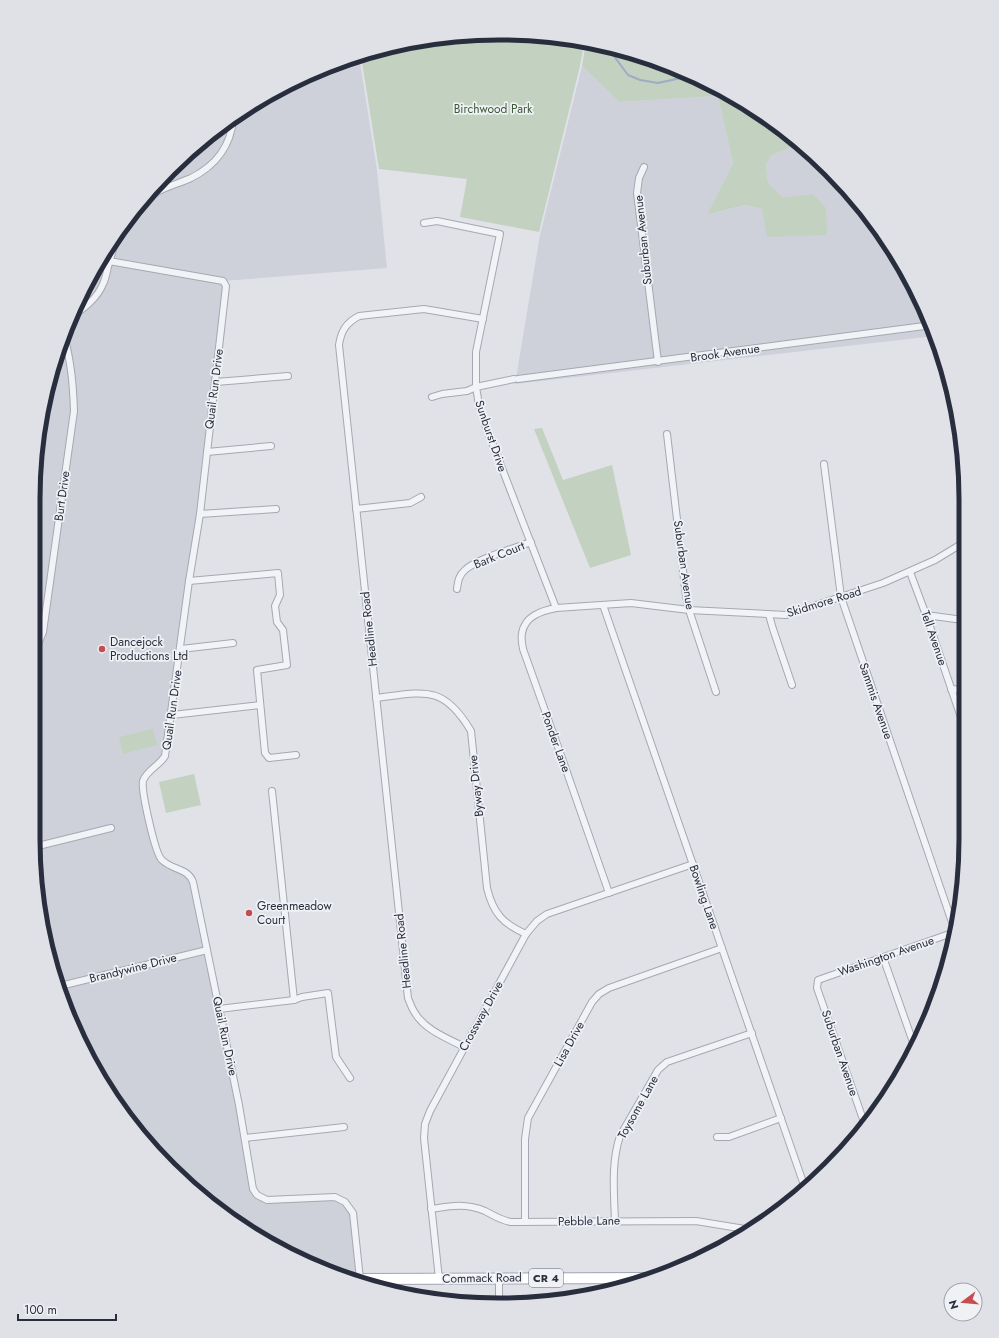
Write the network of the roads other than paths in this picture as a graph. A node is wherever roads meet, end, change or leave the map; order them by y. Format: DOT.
graph roads {
  1 [pos="232,126"];
  2 [pos="644,167"];
  3 [pos="160,191"];
  4 [pos="424,223"];
  5 [pos="113,250"];
  6 [pos="110,261"];
  7 [pos="81,310"];
  8 [pos="482,319"];
  9 [pos="925,326"];
  10 [pos="67,345"];
  11 [pos="658,362"];
  12 [pos="288,376"];
  13 [pos="216,382"];
  14 [pos="476,387"];
  15 [pos="432,397"];
  16 [pos="668,434"];
  17 [pos="271,446"];
  18 [pos="207,452"];
  19 [pos="824,464"];
  20 [pos="421,497"];
  21 [pos="276,509"];
  22 [pos="356,509"];
  23 [pos="200,514"];
  24 [pos="531,542"];
  25 [pos="959,548"];
  26 [pos="910,572"];
  27 [pos="189,581"];
  28 [pos="457,589"];
  29 [pos="841,597"];
  30 [pos="604,604"];
  31 [pos="556,608"];
  32 [pos="689,610"];
  33 [pos="769,615"];
  34 [pos="926,615"];
  35 [pos="959,619"];
  36 [pos="40,640"];
  37 [pos="233,642"];
  38 [pos="180,649"];
  39 [pos="792,685"];
  40 [pos="951,688"];
  41 [pos="959,689"];
  42 [pos="716,692"];
  43 [pos="376,698"];
  44 [pos="260,705"];
  45 [pos="959,711"];
  46 [pos="172,715"];
  47 [pos="296,755"];
  48 [pos="272,791"];
  49 [pos="111,828"];
  50 [pos="40,845"];
  51 [pos="693,864"];
  52 [pos="609,893"];
  53 [pos="951,921"];
  54 [pos="526,934"];
  55 [pos="948,934"];
  56 [pos="722,948"];
  57 [pos="207,950"];
  58 [pos="883,957"];
  59 [pos="818,980"];
  60 [pos="64,985"];
  61 [pos="294,1000"];
  62 [pos="219,1009"];
  63 [pos="752,1033"];
  64 [pos="912,1041"];
  65 [pos="464,1047"];
  66 [pos="350,1078"];
  67 [pos="781,1118"];
  68 [pos="863,1119"];
  69 [pos="344,1127"];
  70 [pos="717,1137"];
  71 [pos="245,1138"];
  72 [pos="803,1183"];
  73 [pos="431,1209"];
  74 [pos="615,1221"];
  75 [pos="526,1222"];
  76 [pos="742,1229"];
  77 [pos="359,1276"];
  78 [pos="632,1278"];
  79 [pos="370,1279"];
  80 [pos="439,1279"];
  81 [pos="499,1279"];
  82 [pos="499,1298"];
  1 -- 3 [label="street"];
  2 -- 11 [label="street, Suburban Avenue"];
  4 -- 8 [label="street, Sunburst Drive"];
  5 -- 6 [label="street"];
  6 -- 7 [label="street"];
  6 -- 13 [label="street, Quail Run Drive"];
  8 -- 14 [label="street, Sunburst Drive"];
  8 -- 22 [label="street, Headline Road"];
  9 -- 11 [label="street, Brook Avenue"];
  10 -- 36 [label="street, Burt Drive"];
  11 -- 14 [label="street, Brook Avenue"];
  12 -- 13 [label="street"];
  13 -- 18 [label="street, Quail Run Drive"];
  14 -- 15 [label="street, Brook Avenue"];
  14 -- 24 [label="street, Sunburst Drive"];
  16 -- 32 [label="street, Suburban Avenue"];
  17 -- 18 [label="street"];
  18 -- 23 [label="street, Quail Run Drive"];
  19 -- 29 [label="street, Sammis Avenue"];
  20 -- 22 [label="street"];
  21 -- 23 [label="street"];
  22 -- 43 [label="street, Headline Road"];
  23 -- 27 [label="street, Quail Run Drive"];
  24 -- 28 [label="street, Bark Court"];
  24 -- 31 [label="street, Sunburst Drive"];
  25 -- 26 [label="street, Skidmore Road"];
  26 -- 29 [label="street, Skidmore Road"];
  26 -- 34 [label="street, Tell Avenue"];
  27 -- 38 [label="street, Quail Run Drive"];
  27 -- 44 [label="street"];
  29 -- 33 [label="street, Skidmore Road"];
  29 -- 53 [label="street, Sammis Avenue"];
  30 -- 31 [label="street, Ponder Lane"];
  30 -- 32 [label="street, Skidmore Road"];
  30 -- 51 [label="street, Bowling Lane"];
  31 -- 52 [label="street, Ponder Lane"];
  32 -- 33 [label="street, Skidmore Road"];
  32 -- 42 [label="street, Suburban Avenue"];
  33 -- 39 [label="street"];
  34 -- 35 [label="street"];
  34 -- 40 [label="street, Tell Avenue"];
  37 -- 38 [label="street"];
  38 -- 46 [label="street, Quail Run Drive"];
  40 -- 41 [label="street"];
  40 -- 45 [label="street, Tell Avenue"];
  43 -- 54 [label="street, Byway Drive"];
  43 -- 65 [label="street, Headline Road"];
  44 -- 46 [label="street"];
  44 -- 47 [label="street"];
  46 -- 57 [label="street, Quail Run Drive"];
  48 -- 61 [label="street"];
  49 -- 50 [label="street"];
  51 -- 52 [label="street, Crossway Drive"];
  51 -- 56 [label="street, Bowling Lane"];
  52 -- 54 [label="street, Crossway Drive"];
  54 -- 65 [label="street, Crossway Drive"];
  55 -- 58 [label="street, Washington Avenue"];
  56 -- 63 [label="street, Bowling Lane"];
  56 -- 75 [label="street, Lisa Drive"];
  57 -- 60 [label="street, Brandywine Drive"];
  57 -- 62 [label="street, Quail Run Drive"];
  58 -- 59 [label="street, Washington Avenue"];
  58 -- 64 [label="street"];
  59 -- 68 [label="street, Suburban Avenue"];
  61 -- 62 [label="street"];
  61 -- 66 [label="street"];
  62 -- 71 [label="street, Quail Run Drive"];
  63 -- 67 [label="street, Bowling Lane"];
  63 -- 74 [label="street, Toysome Lane"];
  65 -- 73 [label="street, Crossway Drive"];
  67 -- 70 [label="street"];
  67 -- 72 [label="street, Bowling Lane"];
  69 -- 71 [label="street"];
  71 -- 77 [label="street, Quail Run Drive"];
  73 -- 75 [label="street, Pebble Lane"];
  73 -- 80 [label="street, Crossway Drive"];
  74 -- 75 [label="street, Pebble Lane"];
  74 -- 76 [label="street, Pebble Lane"];
  78 -- 81 [label="main road, Commack Road / CR 4"];
  79 -- 80 [label="main road, Commack Road / CR 4"];
  80 -- 81 [label="main road, Commack Road / CR 4"];
  81 -- 82 [label="street"];
}
